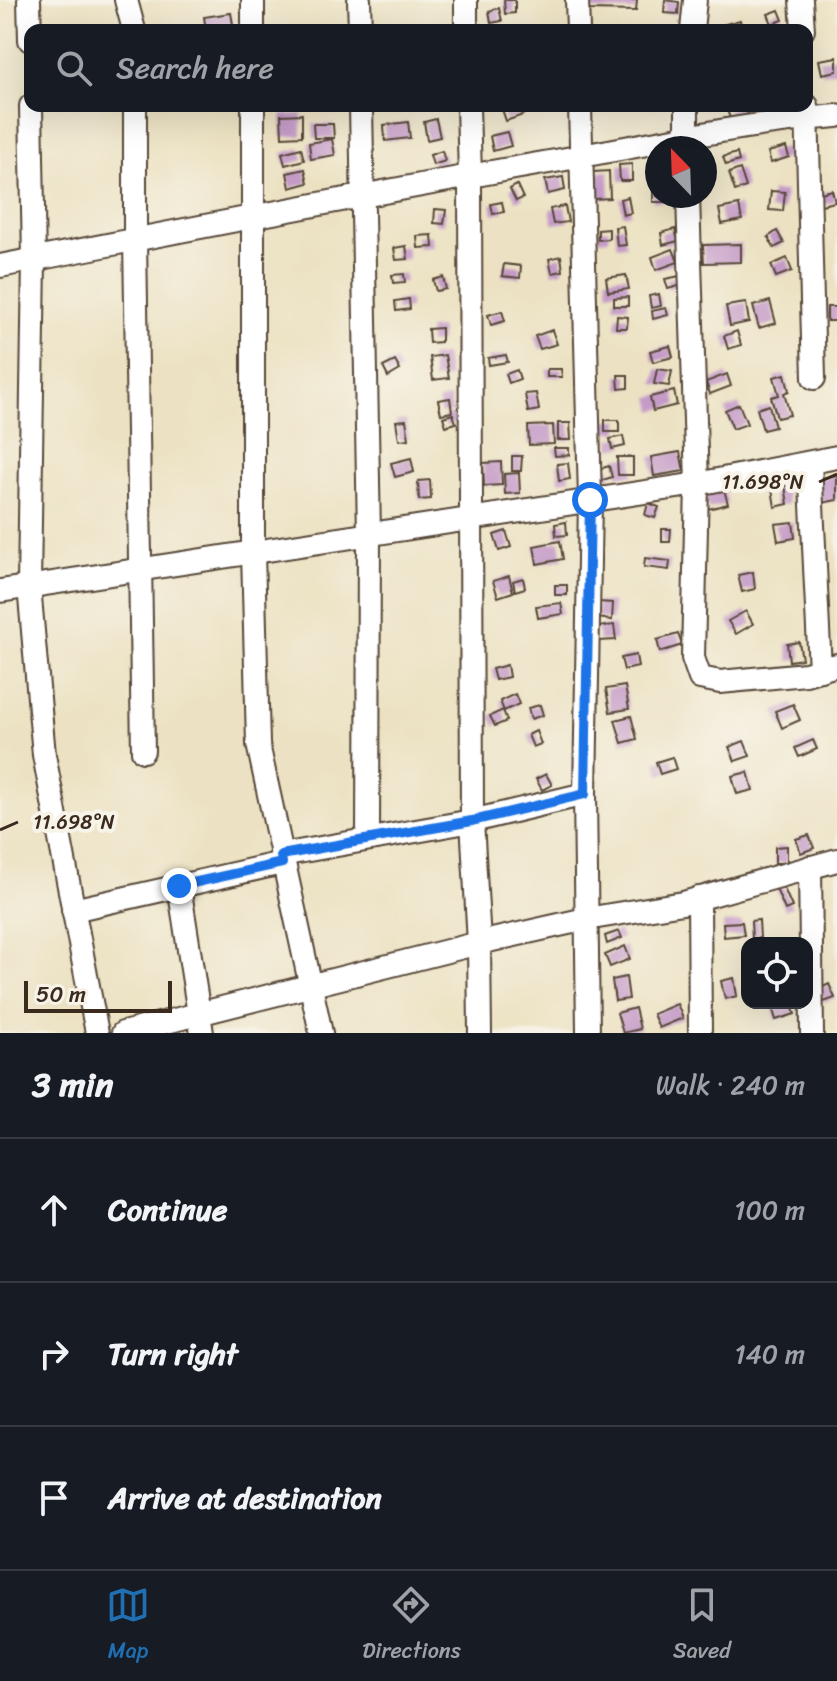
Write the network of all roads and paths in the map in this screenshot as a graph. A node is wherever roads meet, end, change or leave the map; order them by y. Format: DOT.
graph roads {
  1 [pos="29,0"];
  2 [pos="126,0"];
  3 [pos="253,0"];
  4 [pos="359,0"];
  5 [pos="466,0"];
  6 [pos="577,0"];
  7 [pos="695,0"];
  8 [pos="801,0"];
  9 [pos="30,24"];
  10 [pos="132,24"];
  11 [pos="253,24"];
  12 [pos="360,24"];
  13 [pos="466,24"];
  14 [pos="578,24"];
  15 [pos="693,24"];
  16 [pos="803,24"];
  17 [pos="31,112"];
  18 [pos="135,112"];
  19 [pos="253,112"];
  20 [pos="361,112"];
  21 [pos="468,112"];
  22 [pos="580,112"];
  23 [pos="687,112"];
  24 [pos="807,112"];
  25 [pos="837,116"];
  26 [pos="687,136"];
  27 [pos="714,136"];
  28 [pos="645,148"];
  29 [pos="581,156"];
  30 [pos="470,176"];
  31 [pos="363,195"];
  32 [pos="688,208"];
  33 [pos="253,216"];
  34 [pos="135,240"];
  35 [pos="34,260"];
  36 [pos="0,266"];
  37 [pos="814,378"];
  38 [pos="837,457"];
  39 [pos="810,463"];
  40 [pos="697,484"];
  41 [pos="590,500"];
  42 [pos="472,518"];
  43 [pos="369,534"];
  44 [pos="253,552"];
  45 [pos="140,569"];
  46 [pos="29,586"];
  47 [pos="0,591"];
  48 [pos="828,667"];
  49 [pos="143,751"];
  50 [pos="585,794"];
  51 [pos="472,821"];
  52 [pos="368,839"];
  53 [pos="282,859"];
  54 [pos="837,860"];
  55 [pos="810,867"];
  56 [pos="179,886"];
  57 [pos="699,898"];
  58 [pos="73,910"];
  59 [pos="586,919"];
  60 [pos="479,943"];
  61 [pos="310,986"];
  62 [pos="201,1024"];
  63 [pos="97,1033"];
  64 [pos="123,1033"];
  65 [pos="321,1033"];
  66 [pos="480,1033"];
  67 [pos="588,1033"];
  68 [pos="700,1033"];
  69 [pos="812,1033"];
  1 -- 9 [label="street"];
  2 -- 10 [label="street"];
  3 -- 11 [label="street"];
  4 -- 12 [label="street"];
  5 -- 13 [label="street"];
  6 -- 14 [label="street"];
  7 -- 15 [label="street"];
  8 -- 16 [label="street"];
  17 -- 35 [label="street"];
  18 -- 34 [label="street"];
  19 -- 33 [label="street"];
  20 -- 31 [label="street"];
  21 -- 30 [label="street"];
  22 -- 29 [label="street"];
  23 -- 26 [label="street"];
  24 -- 25 [label="street"];
  24 -- 27 [label="street"];
  24 -- 37 [label="street"];
  28 -- 29 [label="street"];
  29 -- 30 [label="street"];
  29 -- 41 [label="street"];
  30 -- 31 [label="street"];
  30 -- 42 [label="street"];
  31 -- 33 [label="street"];
  31 -- 43 [label="street"];
  32 -- 40 [label="street"];
  33 -- 34 [label="street"];
  33 -- 44 [label="street"];
  34 -- 35 [label="street"];
  34 -- 45 [label="street"];
  35 -- 36 [label="street"];
  35 -- 46 [label="street"];
  38 -- 39 [label="street"];
  39 -- 40 [label="street"];
  39 -- 48 [label="street"];
  40 -- 41 [label="street"];
  40 -- 48 [label="street"];
  41 -- 42 [label="street"];
  41 -- 50 [label="street"];
  42 -- 43 [label="street"];
  42 -- 51 [label="street"];
  43 -- 44 [label="street"];
  43 -- 52 [label="street"];
  44 -- 45 [label="street"];
  44 -- 53 [label="street"];
  45 -- 46 [label="street"];
  45 -- 49 [label="street"];
  46 -- 47 [label="street"];
  46 -- 58 [label="street"];
  50 -- 51 [label="street"];
  50 -- 59 [label="street"];
  51 -- 52 [label="street"];
  51 -- 60 [label="street"];
  52 -- 53 [label="street"];
  53 -- 56 [label="street"];
  53 -- 61 [label="street"];
  54 -- 55 [label="street"];
  55 -- 57 [label="street"];
  55 -- 69 [label="street"];
  56 -- 58 [label="street"];
  56 -- 62 [label="street"];
  57 -- 59 [label="street"];
  57 -- 68 [label="street"];
  58 -- 63 [label="street"];
  59 -- 60 [label="street"];
  59 -- 67 [label="street"];
  60 -- 61 [label="street"];
  60 -- 66 [label="street"];
  61 -- 62 [label="street"];
  61 -- 65 [label="street"];
  62 -- 64 [label="street"];
}
